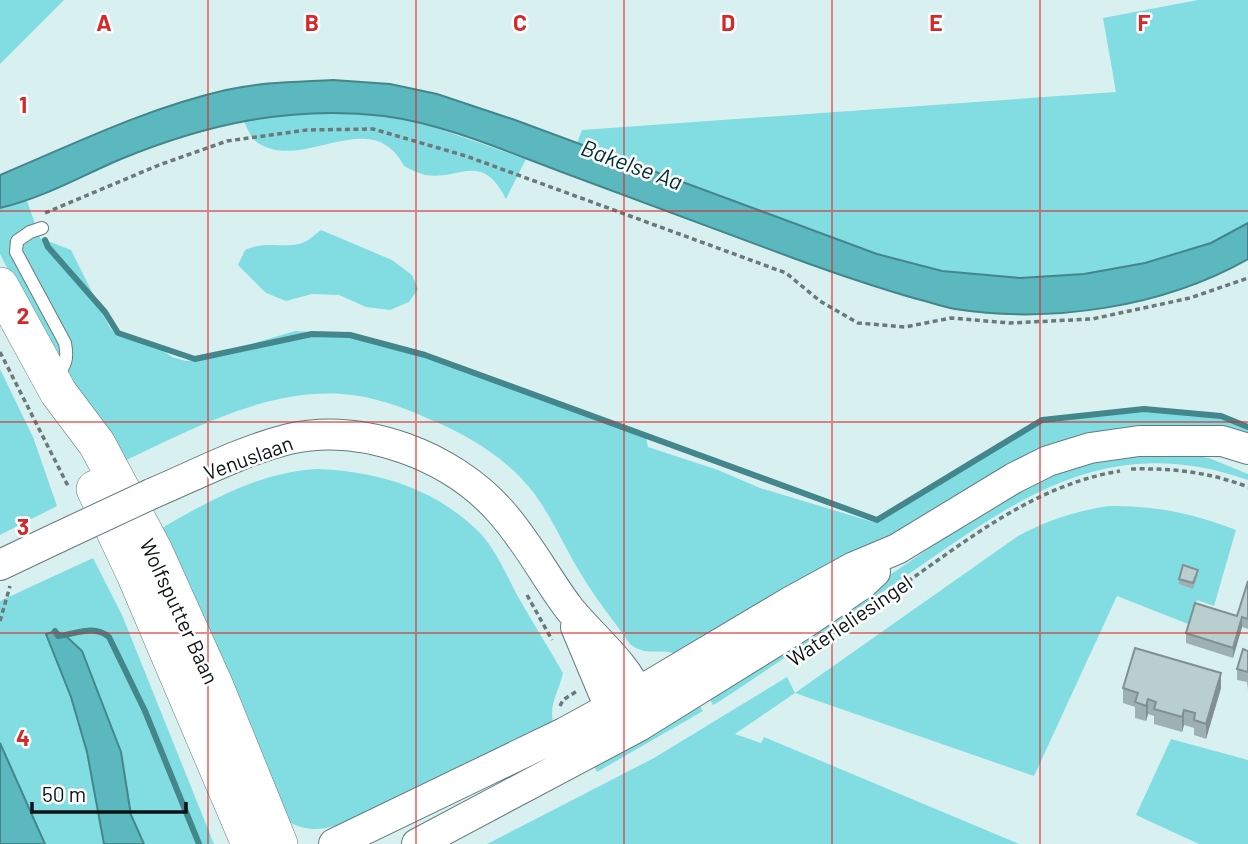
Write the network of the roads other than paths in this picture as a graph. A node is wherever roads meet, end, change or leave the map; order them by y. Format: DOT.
graph roads {
  1 [pos="42,228"];
  2 [pos="0,286"];
  3 [pos="54,386"];
  4 [pos="1187,442"];
  5 [pos="1248,449"];
  6 [pos="1248,467"];
  7 [pos="897,549"];
  8 [pos="3,572"];
  9 [pos="569,608"];
  10 [pos="637,693"];
  11 [pos="610,708"];
  12 [pos="639,726"];
  13 [pos="250,844"];
  14 [pos="279,844"];
  15 [pos="334,844"];
  16 [pos="417,844"];
  1 -- 3 [label="lane"];
  2 -- 3 [label="main road, Wolfsputter Baan"];
  3 -- 13 [label="main road, Wolfsputter Baan"];
  3 -- 14 [label="main road, Wolfsputter Baan"];
  4 -- 5 [label="street, Waterleliesingel"];
  4 -- 6 [label="street, Waterleliesingel"];
  4 -- 7 [label="street, Waterleliesingel"];
  7 -- 10 [label="street, Waterleliesingel"];
  7 -- 12 [label="street, Waterleliesingel"];
  8 -- 9 [label="street, Venuslaan, bridge"];
  9 -- 10 [label="street, Venuslaan"];
  9 -- 11 [label="street, Venuslaan"];
  10 -- 11 [label="street, Waterleliesingel"];
  10 -- 12 [label="street, Venuslaan"];
  11 -- 12 [label="street"];
  11 -- 15 [label="street, Waterleliesingel"];
  12 -- 16 [label="street, Waterleliesingel"];
}
